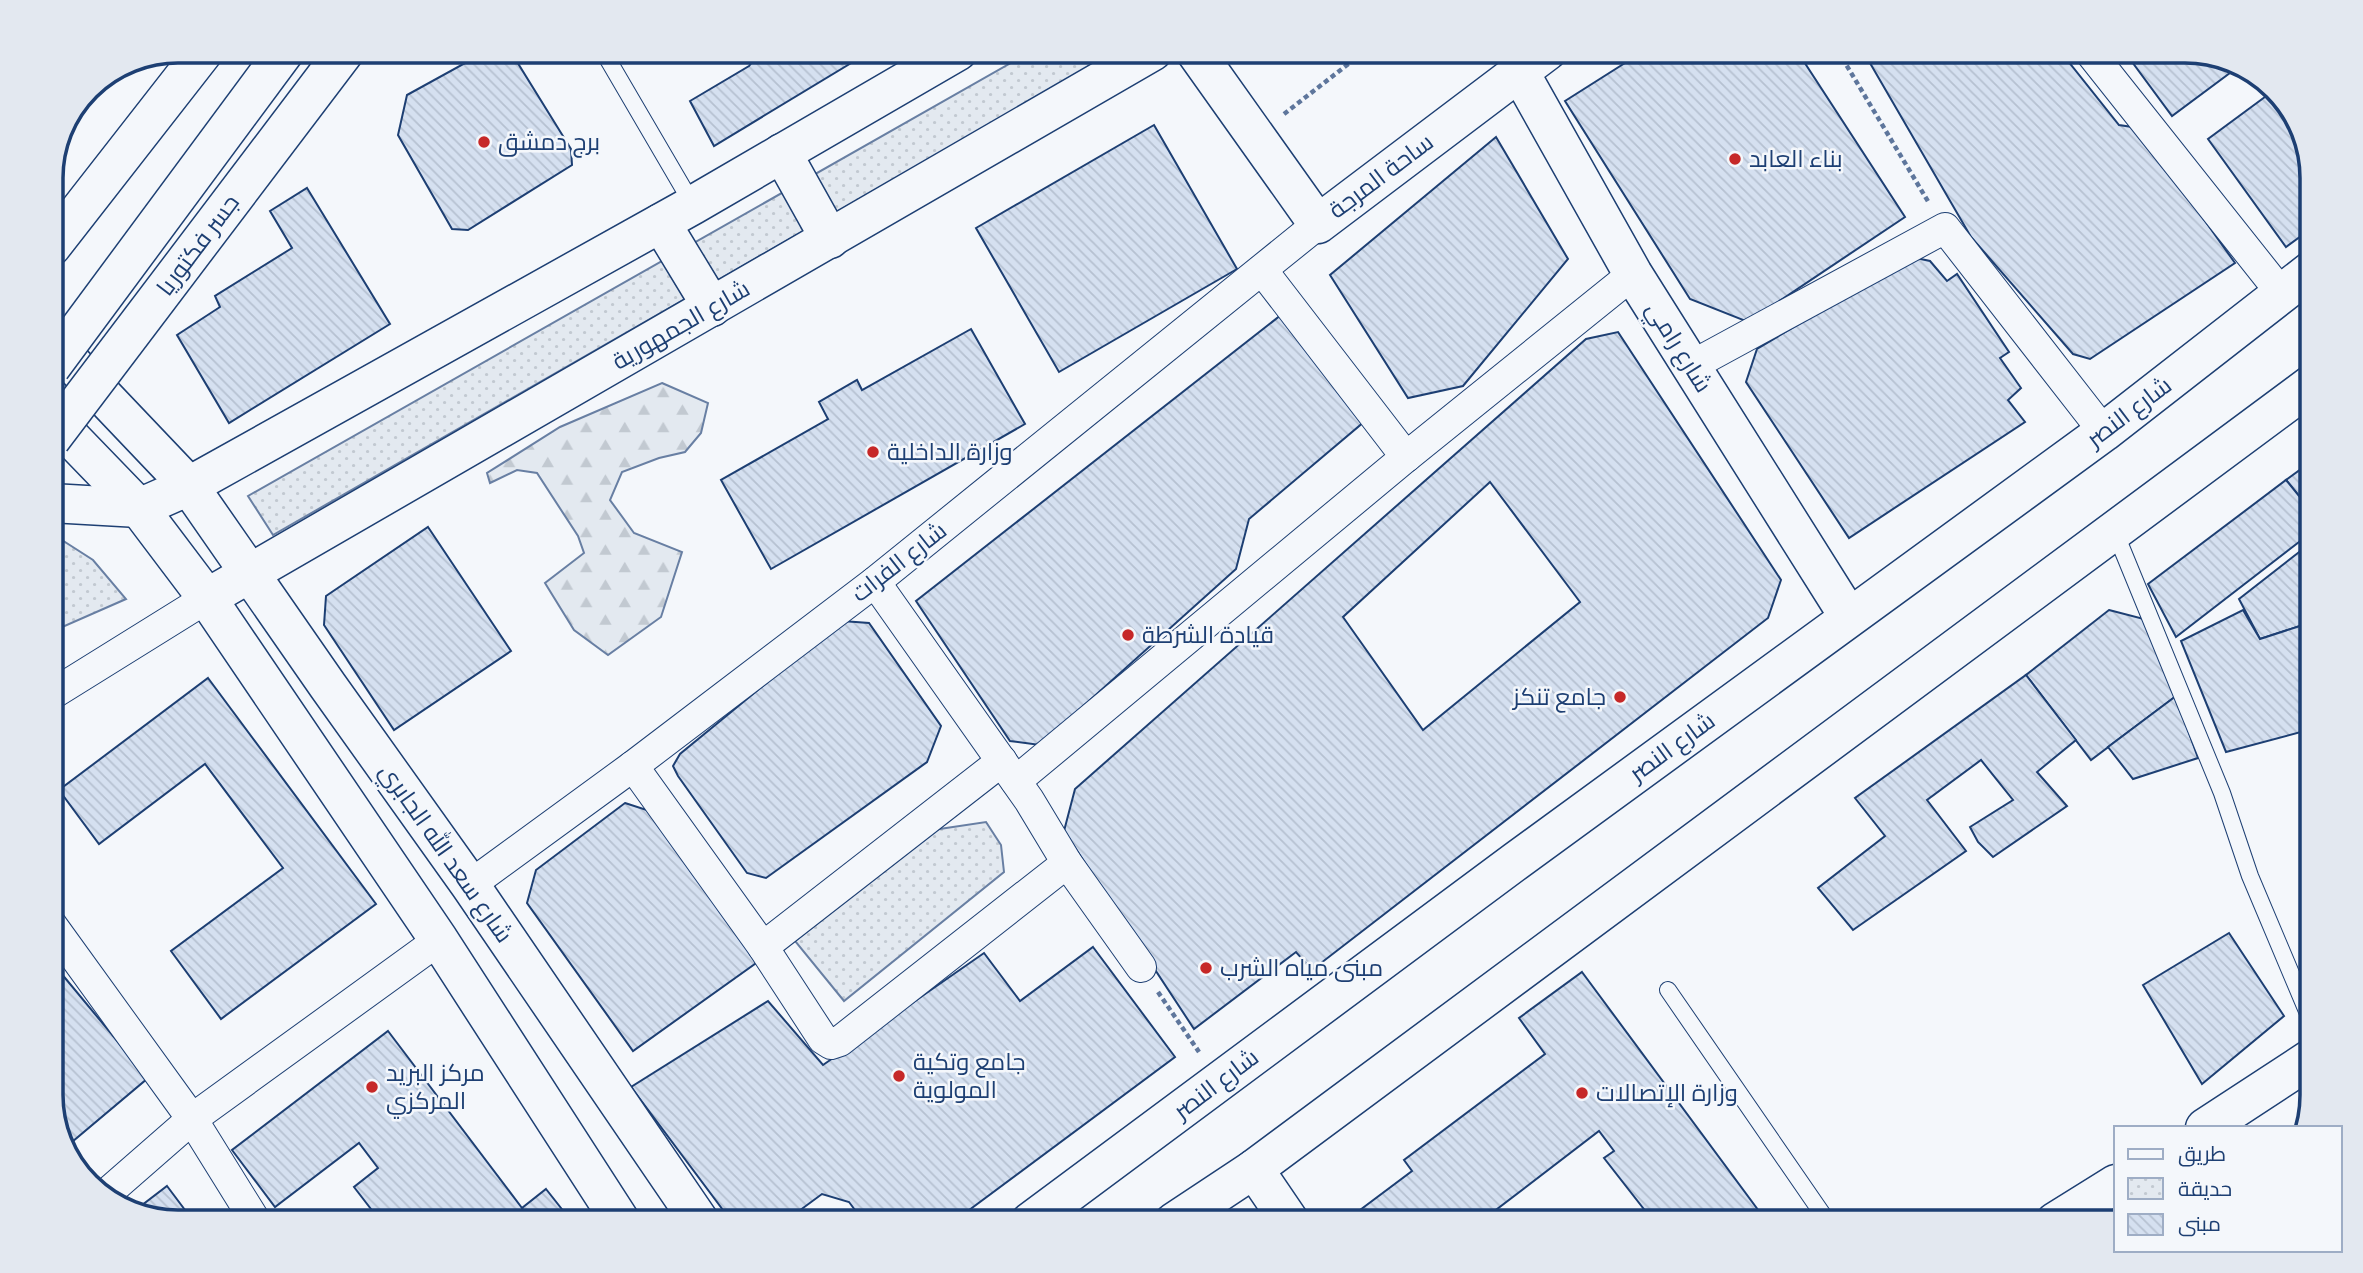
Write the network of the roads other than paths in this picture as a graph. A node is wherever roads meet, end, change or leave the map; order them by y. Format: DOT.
graph roads {
  1 [pos="195,63"];
  2 [pos="276,63"];
  3 [pos="336,63"];
  4 [pos="608,63"];
  5 [pos="937,63"];
  6 [pos="1132,63"];
  7 [pos="1204,63"];
  8 [pos="1530,63"];
  9 [pos="1534,63"];
  10 [pos="2099,63"];
  11 [pos="782,153"];
  12 [pos="677,214"];
  13 [pos="1318,224"];
  14 [pos="63,232"];
  15 [pos="830,239"];
  16 [pos="1262,270"];
  17 [pos="1633,274"];
  18 [pos="2300,280"];
  19 [pos="2282,294"];
  20 [pos="712,307"];
  21 [pos="63,352"];
  22 [pos="63,354"];
  23 [pos="1691,366"];
  24 [pos="2300,393"];
  25 [pos="63,423"];
  26 [pos="63,429"];
  27 [pos="2104,432"];
  28 [pos="1406,457"];
  29 [pos="189,486"];
  30 [pos="63,504"];
  31 [pos="139,508"];
  32 [pos="2115,532"];
  33 [pos="251,573"];
  34 [pos="875,582"];
  35 [pos="207,598"];
  36 [pos="1849,617"];
  37 [pos="63,688"];
  38 [pos="633,766"];
  39 [pos="1009,771"];
  40 [pos="1067,863"];
  41 [pos="470,885"];
  42 [pos="439,940"];
  43 [pos="63,941"];
  44 [pos="763,947"];
  45 [pos="1141,967"];
  46 [pos="1668,990"];
  47 [pos="2300,995"];
  48 [pos="2300,1066"];
  49 [pos="192,1119"];
  50 [pos="2208,1126"];
  51 [pos="1254,1168"];
  52 [pos="2114,1185"];
  53 [pos="112,1189"];
  54 [pos="249,1210"];
  55 [pos="613,1210"];
  56 [pos="692,1210"];
  57 [pos="1046,1210"];
  58 [pos="1192,1210"];
  59 [pos="1282,1210"];
  60 [pos="1820,1210"];
  61 [pos="2074,1210"];
  1 -- 14 [label="main road"];
  2 -- 21 [label="main road, جسر فكتوريا, bridge"];
  3 -- 25 [label="main road, جسر فكتوريا, bridge"];
  4 -- 12 [label="lane"];
  5 -- 11 [label="main road"];
  6 -- 15 [label="main road, شارع الجمهورية"];
  7 -- 13 [label="main road, ساحة المرجة"];
  8 -- 13 [label="main road, ساحة المرجة"];
  9 -- 17 [label="main road, شارع رامي"];
  10 -- 19 [label="street"];
  11 -- 12 [label="main road"];
  11 -- 15 [label="main road"];
  12 -- 20 [label="main road"];
  12 -- 29 [label="main road"];
  13 -- 16 [label="street, شارع الفرات"];
  15 -- 20 [label="main road, شارع الجمهورية"];
  16 -- 28 [label="street"];
  16 -- 34 [label="street, شارع الفرات"];
  17 -- 23 [label="main road, شارع رامي"];
  17 -- 28 [label="street"];
  18 -- 19 [label="main road, شارع النصر"];
  19 -- 27 [label="main road, شارع النصر"];
  20 -- 33 [label="main road, شارع الجمهورية"];
  22 -- 29 [label="main road, شارع سعد الله الجابري"];
  23 -- 27 [label="street"];
  23 -- 36 [label="main road, شارع رامي"];
  24 -- 32 [label="main road"];
  26 -- 31 [label="main road"];
  27 -- 36 [label="main road, شارع النصر"];
  28 -- 39 [label="street"];
  29 -- 31 [label="main road"];
  29 -- 33 [label="main road, شارع سعد الله الجابري"];
  30 -- 31 [label="main road"];
  31 -- 35 [label="main road"];
  32 -- 47 [label="lane"];
  32 -- 51 [label="main road"];
  33 -- 35 [label="main road, شارع الجمهورية"];
  33 -- 41 [label="main road, شارع سعد الله الجابري"];
  34 -- 38 [label="street, شارع الفرات"];
  34 -- 39 [label="street"];
  35 -- 37 [label="street"];
  35 -- 42 [label="main road"];
  36 -- 57 [label="main road, شارع النصر"];
  38 -- 41 [label="street, شارع الفرات"];
  38 -- 44 [label="street"];
  39 -- 40 [label="street"];
  39 -- 44 [label="street"];
  40 -- 44 [label="street"];
  40 -- 45 [label="street"];
  41 -- 56 [label="main road, شارع سعد الله الجابري"];
  42 -- 49 [label="street"];
  42 -- 55 [label="main road"];
  43 -- 49 [label="street"];
  46 -- 60 [label="lane"];
  48 -- 50 [label="main road"];
  49 -- 53 [label="street"];
  49 -- 54 [label="street"];
  51 -- 58 [label="main road"];
  51 -- 59 [label="main road"];
  52 -- 61 [label="main road"];
}
